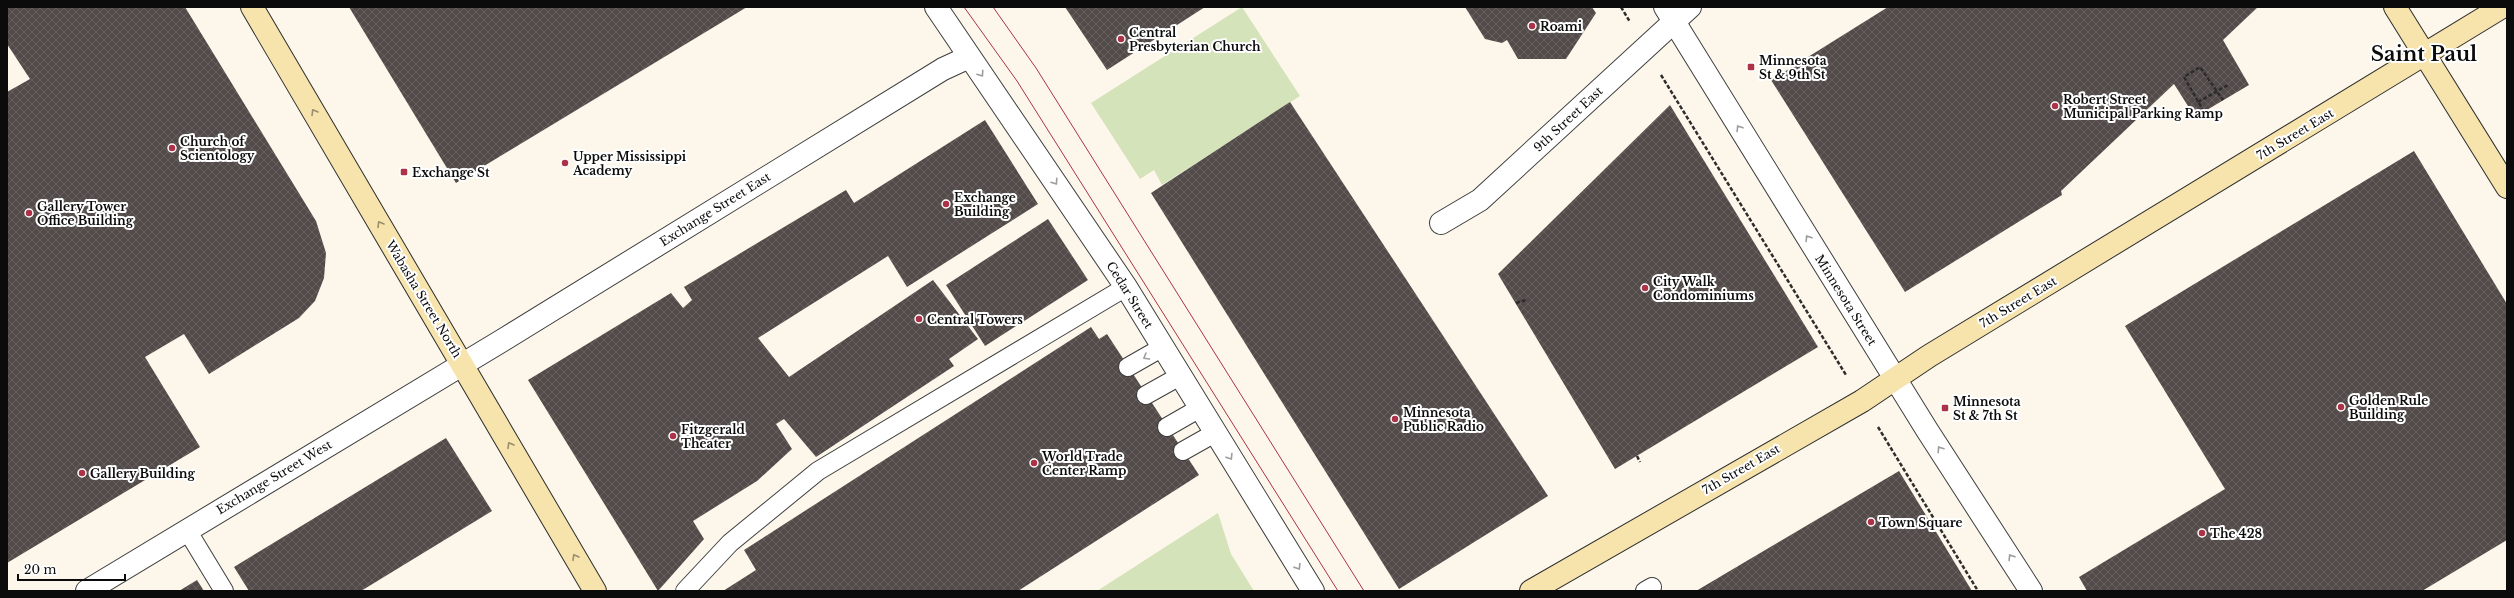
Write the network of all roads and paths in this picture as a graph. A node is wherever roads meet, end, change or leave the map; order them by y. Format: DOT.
graph roads {
  1 [pos="252,7"];
  2 [pos="936,7"];
  3 [pos="1690,7"];
  4 [pos="2395,7"];
  5 [pos="2502,7"];
  6 [pos="1669,15"];
  7 [pos="2425,54"];
  8 [pos="969,57"];
  9 [pos="1668,88"];
  10 [pos="2217,92"];
  11 [pos="2223,100"];
  12 [pos="2198,102"];
  13 [pos="2207,117"];
  14 [pos="2507,187"];
  15 [pos="1441,223"];
  16 [pos="1126,287"];
  17 [pos="1526,300"];
  18 [pos="1516,303"];
  19 [pos="1163,347"];
  20 [pos="462,364"];
  21 [pos="1128,367"];
  22 [pos="1180,376"];
  23 [pos="1895,378"];
  24 [pos="1146,395"];
  25 [pos="1862,401"];
  26 [pos="1200,408"];
  27 [pos="1168,427"];
  28 [pos="1215,433"];
  29 [pos="1183,451"];
  30 [pos="1637,456"];
  31 [pos="1640,462"];
  32 [pos="187,530"];
  33 [pos="87,591"];
  34 [pos="224,591"];
  35 [pos="595,591"];
  36 [pos="685,591"];
  37 [pos="1314,591"];
  38 [pos="1531,591"];
  39 [pos="1978,591"];
  40 [pos="2031,591"];
  20 -- 1 [label="main road, Wabasha Street North, one-way"];
  2 -- 8 [label="street, Cedar Street"];
  3 -- 6 [label="street, 9th Street East"];
  4 -- 7 [label="main road"];
  5 -- 7 [label="main road, 7th Street East"];
  6 -- 15 [label="street, 9th Street East"];
  23 -- 6 [label="street, Minnesota Street, one-way"];
  7 -- 14 [label="main road"];
  7 -- 23 [label="main road, 7th Street East"];
  8 -- 16 [label="street, Cedar Street, one-way"];
  8 -- 20 [label="street, Exchange Street East"];
  9 -- 25 [label="path"];
  10 -- 11 [label="path"];
  10 -- 12 [label="path"];
  10 -- 12 [label="path"];
  12 -- 13 [label="path"];
  16 -- 19 [label="street, Cedar Street"];
  16 -- 36 [label="lane"];
  17 -- 18 [label="path"];
  19 -- 21 [label="lane, one-way"];
  19 -- 22 [label="street, Cedar Street"];
  20 -- 32 [label="street, Exchange Street West"];
  35 -- 20 [label="main road, Wabasha Street North, one-way"];
  22 -- 24 [label="lane"];
  22 -- 26 [label="street, Cedar Street"];
  23 -- 25 [label="main road, 7th Street East"];
  40 -- 23 [label="street, Minnesota Street, one-way"];
  25 -- 38 [label="main road, 7th Street East"];
  25 -- 39 [label="path"];
  26 -- 27 [label="lane"];
  26 -- 28 [label="street, Cedar Street"];
  28 -- 29 [label="lane"];
  28 -- 37 [label="street, Cedar Street, one-way"];
  30 -- 31 [label="path"];
  32 -- 33 [label="street, Exchange Street West"];
  32 -- 34 [label="lane"];
}
